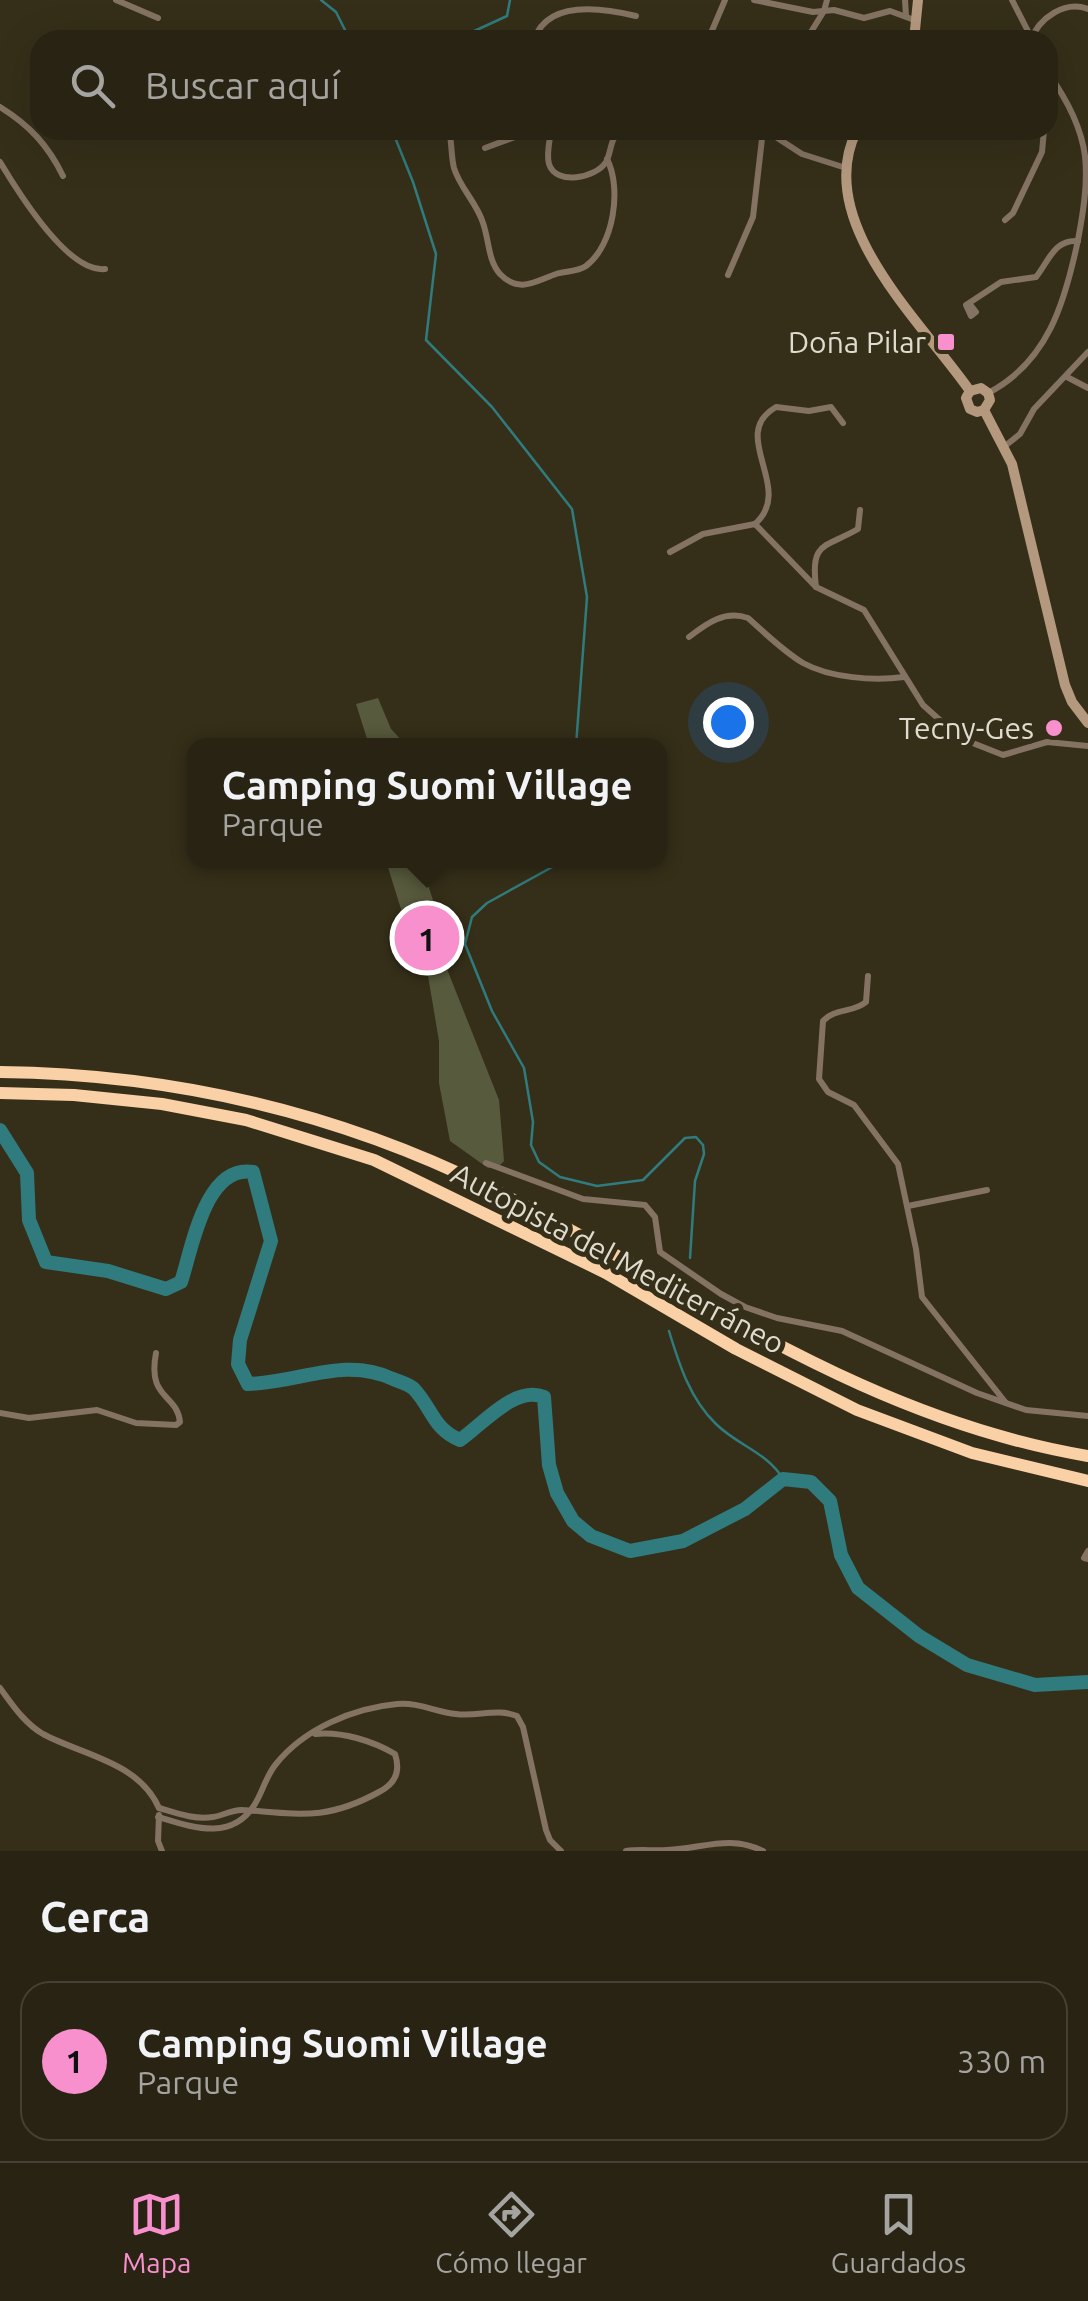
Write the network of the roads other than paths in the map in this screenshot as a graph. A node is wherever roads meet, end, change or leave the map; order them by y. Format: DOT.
graph roads {
  1 [pos="116,0"];
  2 [pos="724,0"];
  3 [pos="754,0"];
  4 [pos="828,0"];
  5 [pos="905,0"];
  6 [pos="918,0"];
  7 [pos="1012,0"];
  8 [pos="1088,9"];
  9 [pos="824,11"];
  10 [pos="636,16"];
  11 [pos="906,16"];
  12 [pos="158,18"];
  13 [pos="918,22"];
  14 [pos="538,30"];
  15 [pos="712,30"];
  16 [pos="812,30"];
  17 [pos="916,30"];
  18 [pos="1027,30"];
  19 [pos="1035,30"];
  20 [pos="1058,90"];
  21 [pos="0,107"];
  22 [pos="30,129"];
  23 [pos="42,140"];
  24 [pos="451,140"];
  25 [pos="507,140"];
  26 [pos="550,140"];
  27 [pos="613,140"];
  28 [pos="763,140"];
  29 [pos="780,140"];
  30 [pos="853,140"];
  31 [pos="1043,140"];
  32 [pos="485,148"];
  33 [pos="607,159"];
  34 [pos="0,162"];
  35 [pos="847,168"];
  36 [pos="63,176"];
  37 [pos="1006,220"];
  38 [pos="1078,241"];
  39 [pos="105,269"];
  40 [pos="728,275"];
  41 [pos="970,303"];
  42 [pos="1088,352"];
  43 [pos="1067,378"];
  44 [pos="1088,388"];
  45 [pos="970,391"];
  46 [pos="988,393"];
  47 [pos="984,410"];
  48 [pos="844,423"];
  49 [pos="1005,446"];
  50 [pos="860,510"];
  51 [pos="755,524"];
  52 [pos="670,552"];
  53 [pos="816,587"];
  54 [pos="689,637"];
  55 [pos="904,677"];
  56 [pos="1088,724"];
  57 [pos="1088,746"];
  58 [pos="868,976"];
  59 [pos="0,1072"];
  60 [pos="0,1092"];
  61 [pos="486,1163"];
  62 [pos="987,1190"];
  63 [pos="908,1206"];
  64 [pos="156,1353"];
  65 [pos="1006,1404"];
  66 [pos="0,1413"];
  67 [pos="1088,1416"];
  68 [pos="1088,1456"];
  69 [pos="1088,1481"];
  70 [pos="0,1688"];
  71 [pos="309,1734"];
  72 [pos="250,1812"];
  73 [pos="159,1813"];
  74 [pos="162,1851"];
  75 [pos="561,1851"];
  76 [pos="626,1851"];
  77 [pos="763,1851"];
  1 -- 12 [label="street"];
  2 -- 15 [label="street"];
  3 -- 9 [label="street"];
  4 -- 9 [label="street"];
  5 -- 11 [label="street"];
  6 -- 13 [label="main road"];
  7 -- 18 [label="street"];
  8 -- 19 [label="street"];
  9 -- 11 [label="street"];
  9 -- 16 [label="street"];
  10 -- 14 [label="street"];
  11 -- 13 [label="street"];
  13 -- 17 [label="main road"];
  20 -- 38 [label="street"];
  21 -- 22 [label="street"];
  23 -- 36 [label="street"];
  24 -- 33 [label="street"];
  25 -- 32 [label="street"];
  26 -- 33 [label="street"];
  27 -- 33 [label="street"];
  28 -- 40 [label="street"];
  29 -- 35 [label="street"];
  30 -- 35 [label="main road"];
  31 -- 37 [label="street"];
  34 -- 39 [label="street"];
  35 -- 45 [label="main road"];
  38 -- 41 [label="street"];
  38 -- 46 [label="street"];
  42 -- 43 [label="street"];
  43 -- 44 [label="street"];
  43 -- 49 [label="street"];
  45 -- 46 [label="main road"];
  45 -- 47 [label="main road"];
  46 -- 47 [label="main road"];
  47 -- 49 [label="main road"];
  48 -- 51 [label="street"];
  49 -- 56 [label="main road"];
  50 -- 53 [label="street"];
  51 -- 52 [label="street"];
  51 -- 53 [label="street"];
  53 -- 55 [label="street"];
  54 -- 55 [label="street"];
  55 -- 57 [label="street"];
  58 -- 63 [label="street"];
  59 -- 68 [label="highway, Autopista del Mediterráneo"];
  60 -- 69 [label="highway, Autopista del Mediterráneo"];
  61 -- 65 [label="street"];
  62 -- 63 [label="street"];
  63 -- 65 [label="street"];
  64 -- 66 [label="street"];
  65 -- 67 [label="street"];
  70 -- 73 [label="street"];
  71 -- 72 [label="street"];
  71 -- 72 [label="street"];
  71 -- 75 [label="street"];
  72 -- 73 [label="street"];
  73 -- 74 [label="street"];
  76 -- 77 [label="street"];
}
